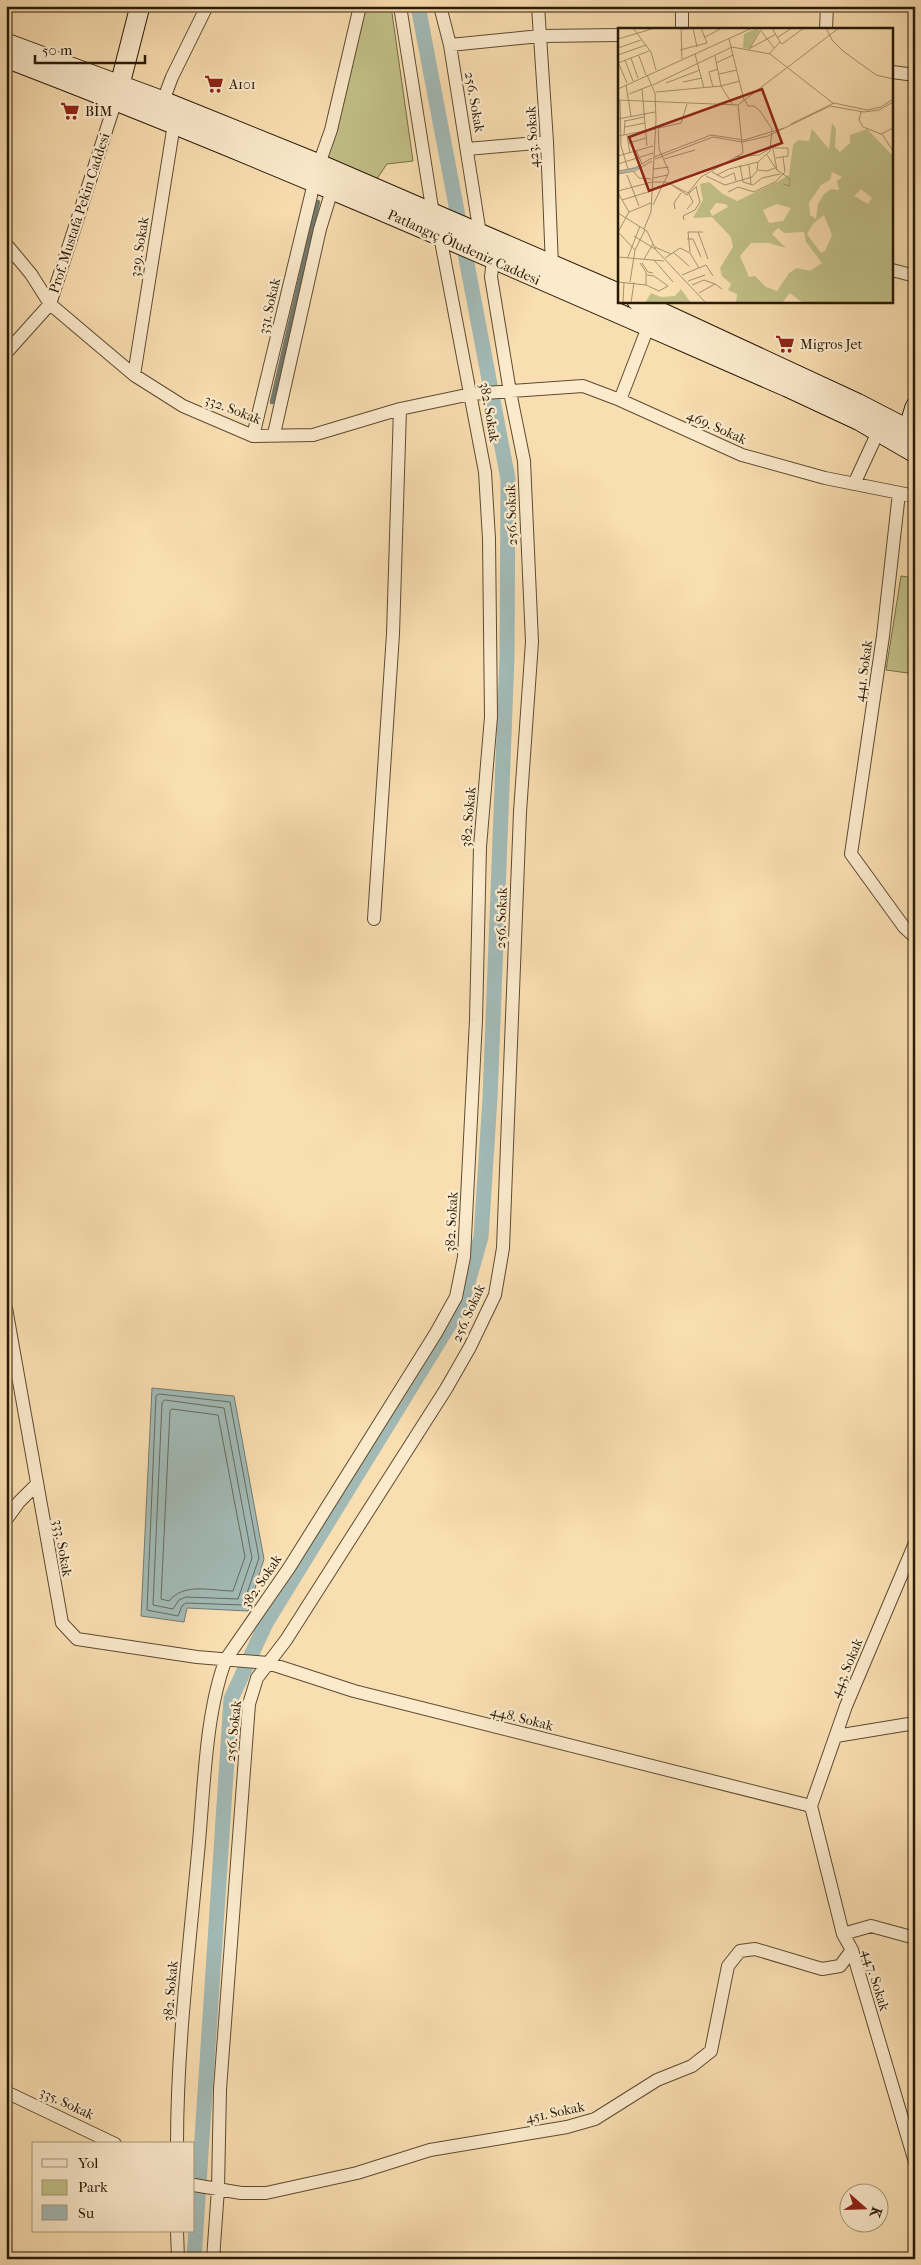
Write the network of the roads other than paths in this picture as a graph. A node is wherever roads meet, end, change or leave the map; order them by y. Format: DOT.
graph roads {
  1 [pos="140,6"];
  2 [pos="207,6"];
  3 [pos="360,6"];
  4 [pos="400,6"];
  5 [pos="440,6"];
  6 [pos="538,6"];
  7 [pos="682,6"];
  8 [pos="827,6"];
  9 [pos="682,28"];
  10 [pos="826,28"];
  11 [pos="618,35"];
  12 [pos="540,36"];
  13 [pos="6,43"];
  14 [pos="450,45"];
  15 [pos="6,58"];
  16 [pos="894,72"];
  17 [pos="915,75"];
  18 [pos="118,92"];
  19 [pos="163,101"];
  20 [pos="174,124"];
  21 [pos="548,142"];
  22 [pos="467,149"];
  23 [pos="319,164"];
  24 [pos="314,183"];
  25 [pos="332,190"];
  26 [pos="436,216"];
  27 [pos="477,233"];
  28 [pos="444,238"];
  29 [pos="6,244"];
  30 [pos="485,256"];
  31 [pos="552,266"];
  32 [pos="894,271"];
  33 [pos="915,276"];
  34 [pos="618,293"];
  35 [pos="642,302"];
  36 [pos="50,304"];
  37 [pos="657,305"];
  38 [pos="648,328"];
  39 [pos="6,353"];
  40 [pos="134,375"];
  41 [pos="507,392"];
  42 [pos="474,394"];
  43 [pos="620,400"];
  44 [pos="915,407"];
  45 [pos="400,409"];
  46 [pos="878,432"];
  47 [pos="911,432"];
  48 [pos="274,434"];
  49 [pos="253,436"];
  50 [pos="915,453"];
  51 [pos="854,484"];
  52 [pos="899,492"];
  53 [pos="915,496"];
  54 [pos="374,918"];
  55 [pos="915,937"];
  56 [pos="6,1308"];
  57 [pos="36,1485"];
  58 [pos="6,1520"];
  59 [pos="915,1543"];
  60 [pos="231,1659"];
  61 [pos="265,1663"];
  62 [pos="915,1723"];
  63 [pos="836,1736"];
  64 [pos="811,1806"];
  65 [pos="843,1934"];
  66 [pos="915,1938"];
  67 [pos="852,1950"];
  68 [pos="6,2092"];
  69 [pos="111,2142"];
  70 [pos="177,2142"];
  71 [pos="915,2162"];
  72 [pos="195,2185"];
  73 [pos="213,2189"];
  74 [pos="177,2232"];
  75 [pos="178,2259"];
  76 [pos="213,2259"];
  1 -- 18 [label="main road, Prof. Mustafa Pekin Caddesi"];
  2 -- 19 [label="street"];
  3 -- 23 [label="street"];
  4 -- 26 [label="street"];
  5 -- 14 [label="street, 256. Sokak"];
  6 -- 12 [label="street, 423. Sokak"];
  7 -- 9 [label="street"];
  8 -- 10 [label="street"];
  11 -- 12 [label="street"];
  12 -- 14 [label="street"];
  12 -- 21 [label="street, 423. Sokak"];
  13 -- 18 [label="main road, Patlangıç Öludeniz Caddesi"];
  14 -- 22 [label="street, 256. Sokak"];
  15 -- 18 [label="main road, Patlangıç Öludeniz Caddesi"];
  16 -- 17 [label="street"];
  18 -- 19 [label="main road, Patlangıç Öludeniz Caddesi"];
  18 -- 20 [label="main road, Patlangıç Öludeniz Caddesi"];
  18 -- 36 [label="street, Prof. Mustafa Pekin Caddesi"];
  19 -- 23 [label="main road, Patlangıç Öludeniz Caddesi"];
  20 -- 24 [label="main road, Patlangıç Öludeniz Caddesi"];
  20 -- 40 [label="street, 329. Sokak"];
  21 -- 22 [label="street"];
  21 -- 31 [label="street, 423. Sokak"];
  22 -- 27 [label="street, 256. Sokak"];
  23 -- 26 [label="main road, Patlangıç Öludeniz Caddesi"];
  24 -- 25 [label="main road, Patlangıç Öludeniz Caddesi"];
  24 -- 49 [label="street, 331. Sokak"];
  25 -- 28 [label="main road, Patlangıç Öludeniz Caddesi"];
  25 -- 48 [label="street"];
  26 -- 27 [label="main road, Patlangıç Öludeniz Caddesi"];
  27 -- 31 [label="main road, Patlangıç Öludeniz Caddesi"];
  28 -- 30 [label="main road, Patlangıç Öludeniz Caddesi"];
  28 -- 42 [label="street, 382. Sokak"];
  29 -- 36 [label="street, 332. Sokak"];
  30 -- 38 [label="main road, Patlangıç Öludeniz Caddesi"];
  30 -- 41 [label="street, 256. Sokak"];
  31 -- 34 [label="main road, Patlangıç Öludeniz Caddesi"];
  32 -- 33 [label="street"];
  35 -- 37 [label="main road"];
  36 -- 39 [label="street"];
  36 -- 40 [label="street, 332. Sokak"];
  37 -- 47 [label="main road"];
  38 -- 43 [label="street"];
  38 -- 46 [label="main road, Patlangıç Öludeniz Caddesi"];
  40 -- 49 [label="street, 332. Sokak"];
  41 -- 42 [label="street, 332. Sokak"];
  41 -- 43 [label="street, 469. Sokak"];
  41 -- 61 [label="street, 256. Sokak"];
  42 -- 45 [label="street, 332. Sokak"];
  42 -- 60 [label="street, 382. Sokak"];
  43 -- 51 [label="street, 469. Sokak"];
  44 -- 47 [label="main road"];
  45 -- 48 [label="street, 332. Sokak"];
  45 -- 54 [label="street"];
  46 -- 50 [label="main road, Patlangıç Öludeniz Caddesi"];
  46 -- 51 [label="street"];
  48 -- 49 [label="street, 332. Sokak"];
  51 -- 52 [label="street, 469. Sokak"];
  52 -- 53 [label="street, 469. Sokak"];
  52 -- 55 [label="street, 441. Sokak"];
  56 -- 57 [label="street, 333. Sokak"];
  57 -- 58 [label="street"];
  57 -- 60 [label="street, 333. Sokak"];
  59 -- 63 [label="street, 443. Sokak"];
  60 -- 61 [label="street, 448. Sokak"];
  60 -- 70 [label="street, 382. Sokak"];
  61 -- 64 [label="street, 448. Sokak"];
  61 -- 73 [label="street, 256. Sokak"];
  62 -- 63 [label="street"];
  63 -- 64 [label="street, 443. Sokak"];
  64 -- 65 [label="street, 447. Sokak"];
  65 -- 66 [label="street"];
  65 -- 67 [label="street, 447. Sokak"];
  67 -- 71 [label="street, 447. Sokak"];
  67 -- 73 [label="street, 451. Sokak"];
  68 -- 69 [label="street, 335. Sokak"];
  72 -- 73 [label="street, 451. Sokak"];
  73 -- 76 [label="street, 256. Sokak"];
  74 -- 75 [label="street"];
}
